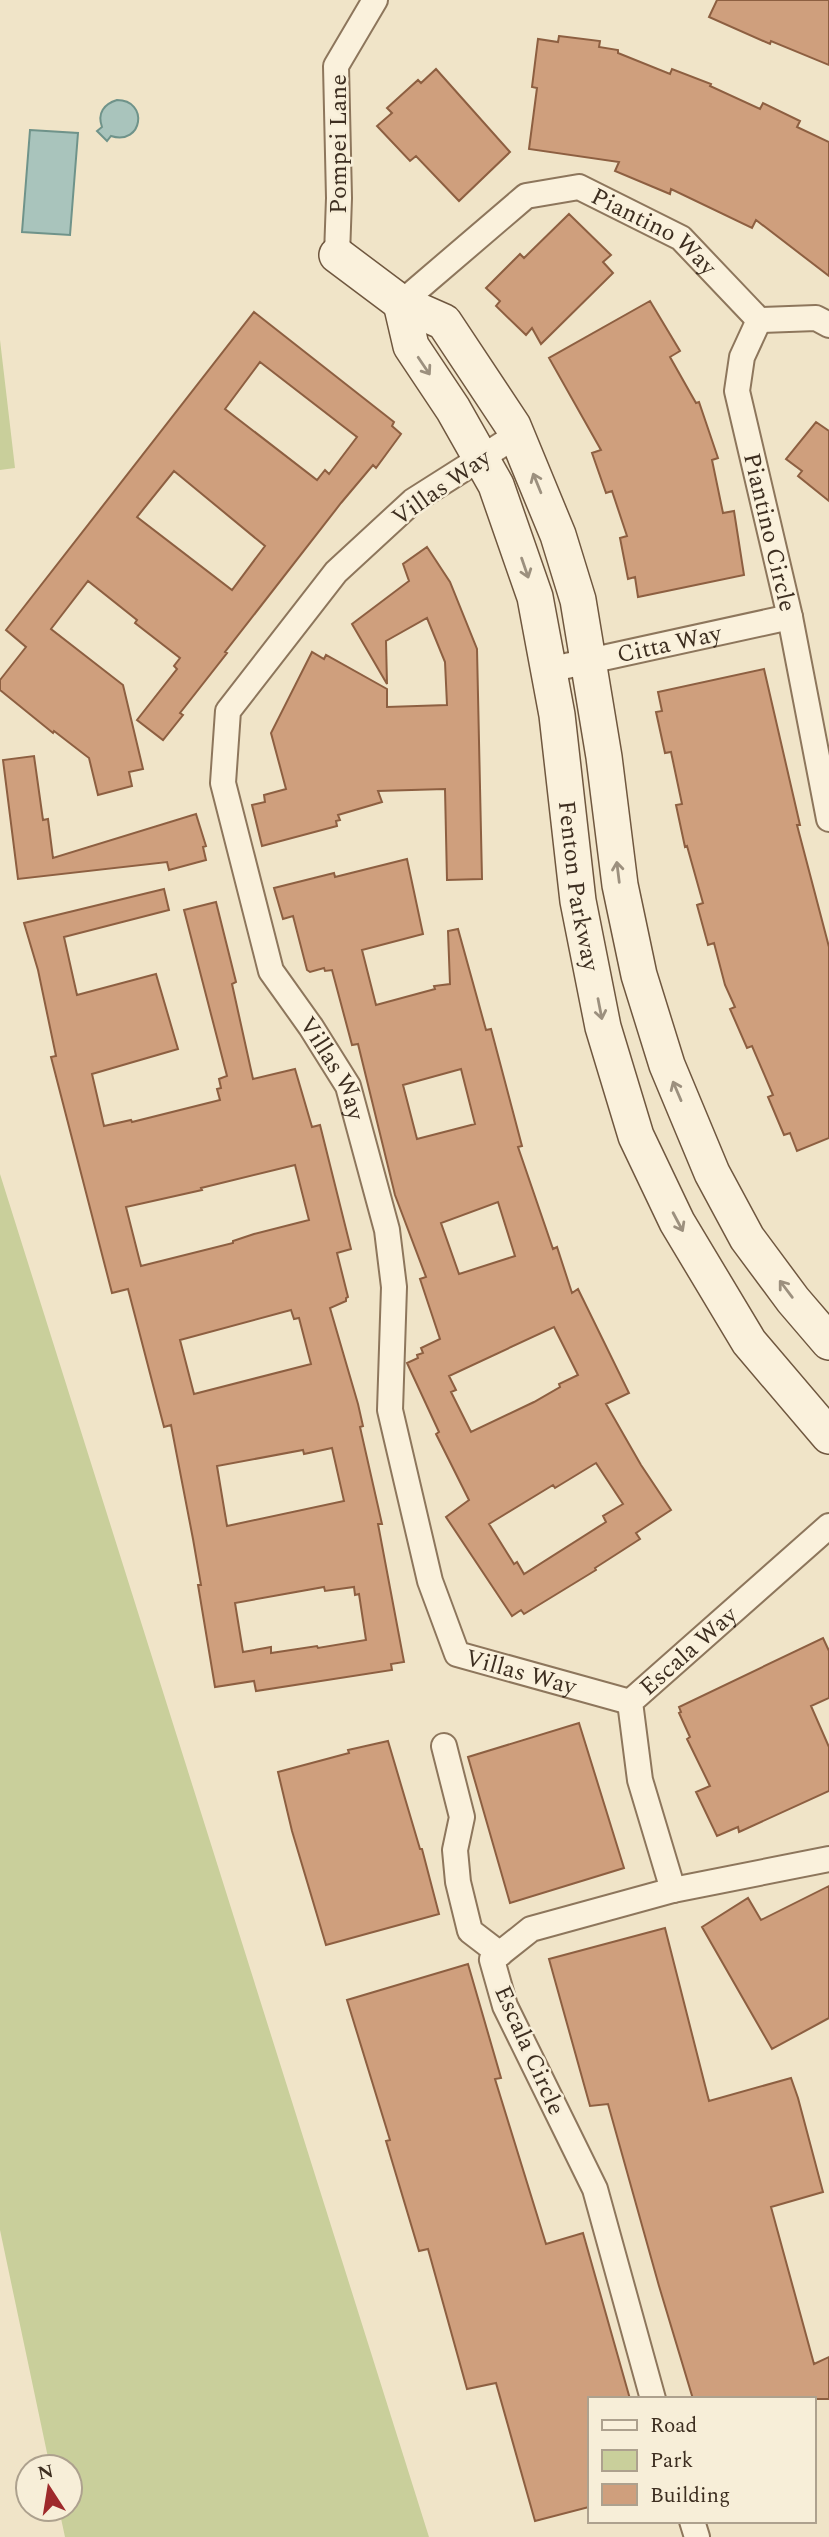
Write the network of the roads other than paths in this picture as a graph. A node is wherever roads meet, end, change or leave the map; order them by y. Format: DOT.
graph roads {
  1 [pos="375,0"];
  2 [pos="337,256"];
  3 [pos="401,303"];
  4 [pos="758,320"];
  5 [pos="829,326"];
  6 [pos="517,435"];
  7 [pos="481,458"];
  8 [pos="790,617"];
  9 [pos="588,662"];
  10 [pos="548,670"];
  11 [pos="829,819"];
  12 [pos="829,1342"];
  13 [pos="829,1436"];
  14 [pos="829,1526"];
  15 [pos="630,1702"];
  16 [pos="443,1746"];
  17 [pos="829,1859"];
  18 [pos="673,1890"];
  19 [pos="500,1954"];
  20 [pos="652,2397"];
  1 -- 2 [label="street, Pompei Lane"];
  2 -- 3 [label="street, Fenton Parkway"];
  3 -- 4 [label="street, Piantino Way"];
  3 -- 6 [label="street, Fenton Parkway"];
  3 -- 7 [label="street, Fenton Parkway, one-way"];
  4 -- 5 [label="street"];
  4 -- 8 [label="street, Piantino Circle"];
  6 -- 7 [label="street, Villas Way"];
  9 -- 6 [label="street, Fenton Parkway, one-way"];
  7 -- 10 [label="street, Fenton Parkway, one-way"];
  7 -- 15 [label="street, Villas Way"];
  8 -- 9 [label="street, Citta Way"];
  8 -- 11 [label="street, Piantino Circle"];
  9 -- 10 [label="street, Citta Way"];
  12 -- 9 [label="street, Fenton Parkway, one-way"];
  10 -- 13 [label="street, Fenton Parkway, one-way"];
  14 -- 15 [label="street, Escala Way"];
  15 -- 18 [label="street, Escala Way"];
  16 -- 19 [label="street"];
  17 -- 18 [label="street, Escala Circle"];
  18 -- 19 [label="street, Escala Circle"];
  19 -- 20 [label="street, Escala Circle"];
}
